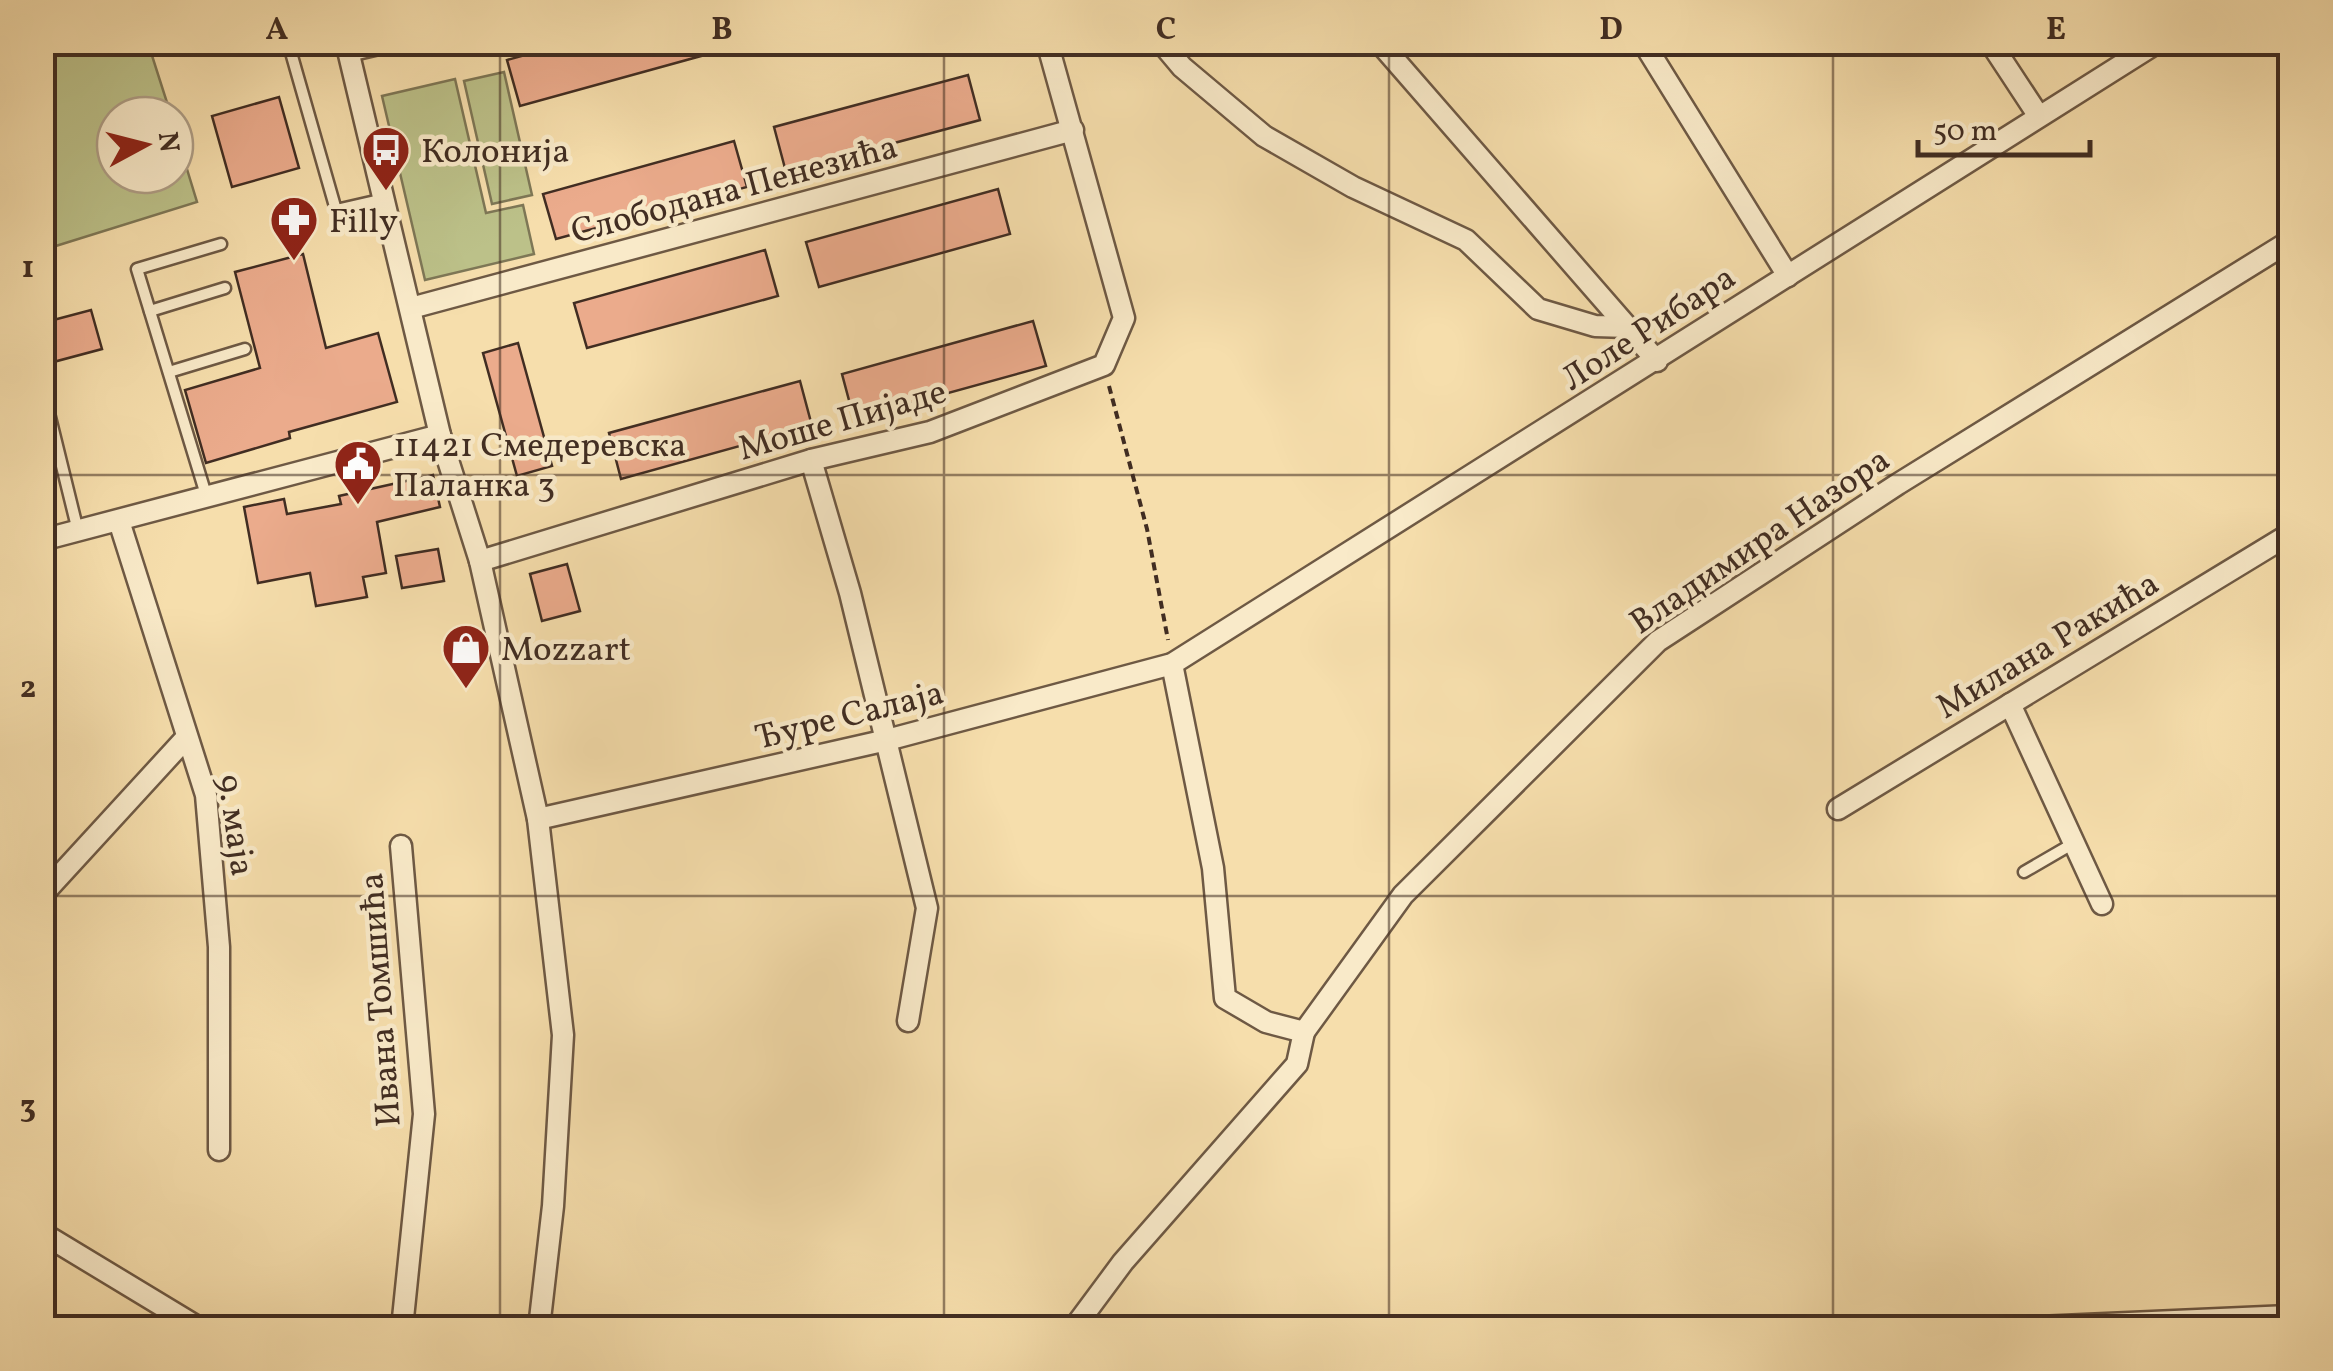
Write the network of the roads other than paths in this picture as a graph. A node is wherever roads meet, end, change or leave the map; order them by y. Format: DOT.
graph roads {
  1 [pos="288,42"];
  2 [pos="387,42"];
  3 [pos="1046,42"];
  4 [pos="1161,42"];
  5 [pos="1379,42"];
  6 [pos="1643,42"];
  7 [pos="1990,42"];
  8 [pos="2158,42"];
  9 [pos="347,47"];
  10 [pos="2038,116"];
  11 [pos="1073,130"];
  12 [pos="384,198"];
  13 [pos="2290,241"];
  14 [pos="221,244"];
  15 [pos="1788,276"];
  16 [pos="226,288"];
  17 [pos="411,308"];
  18 [pos="150,311"];
  19 [pos="1628,328"];
  20 [pos="245,349"];
  21 [pos="1656,361"];
  22 [pos="169,372"];
  23 [pos="47,405"];
  24 [pos="440,435"];
  25 [pos="810,460"];
  26 [pos="208,499"];
  27 [pos="118,522"];
  28 [pos="78,532"];
  29 [pos="2290,534"];
  30 [pos="42,540"];
  31 [pos="480,561"];
  32 [pos="1172,664"];
  33 [pos="2010,704"];
  34 [pos="186,738"];
  35 [pos="887,740"];
  36 [pos="1838,810"];
  37 [pos="538,820"];
  38 [pos="2074,843"];
  39 [pos="401,846"];
  40 [pos="2024,872"];
  41 [pos="42,896"];
  42 [pos="2102,904"];
  43 [pos="908,1021"];
  44 [pos="1304,1032"];
  45 [pos="219,1150"];
  46 [pos="42,1233"];
  47 [pos="2290,1316"];
  48 [pos="199,1328"];
  49 [pos="402,1328"];
  50 [pos="539,1328"];
  51 [pos="1074,1328"];
  52 [pos="2016,1328"];
  1 -- 12 [label="lane"];
  2 -- 9 [label="street"];
  3 -- 11 [label="street"];
  4 -- 19 [label="street"];
  5 -- 19 [label="street"];
  6 -- 15 [label="street"];
  7 -- 10 [label="street"];
  8 -- 10 [label="street, Лоле Рибара"];
  9 -- 12 [label="street"];
  10 -- 15 [label="street, Лоле Рибара"];
  11 -- 17 [label="street, Слободана Пенезића"];
  11 -- 25 [label="street, Моше Пијаде"];
  12 -- 17 [label="street"];
  13 -- 44 [label="street, Владимира Назора"];
  14 -- 18 [label="lane"];
  15 -- 21 [label="street, Лоле Рибара"];
  16 -- 18 [label="lane"];
  17 -- 24 [label="street"];
  18 -- 22 [label="lane"];
  19 -- 21 [label="street"];
  20 -- 22 [label="lane"];
  21 -- 32 [label="street, Лоле Рибара"];
  22 -- 26 [label="lane"];
  23 -- 28 [label="lane"];
  24 -- 26 [label="street"];
  24 -- 31 [label="street"];
  25 -- 31 [label="street, Моше Пијаде"];
  25 -- 35 [label="street"];
  26 -- 27 [label="street"];
  27 -- 28 [label="street"];
  27 -- 34 [label="street, 9. маја"];
  28 -- 30 [label="street"];
  29 -- 33 [label="street, Милана Ракића"];
  31 -- 37 [label="street"];
  32 -- 35 [label="street, Ђуре Салаја"];
  32 -- 44 [label="street"];
  33 -- 36 [label="street, Милана Ракића"];
  33 -- 38 [label="street"];
  34 -- 41 [label="street"];
  34 -- 45 [label="street, 9. маја"];
  35 -- 37 [label="street, Ђуре Салаја"];
  35 -- 43 [label="street"];
  37 -- 50 [label="street"];
  38 -- 40 [label="lane"];
  38 -- 42 [label="street"];
  39 -- 49 [label="street, Ивана Томшића"];
  44 -- 51 [label="street, Владимира Назора"];
  46 -- 48 [label="street"];
  47 -- 52 [label="street"];
}
